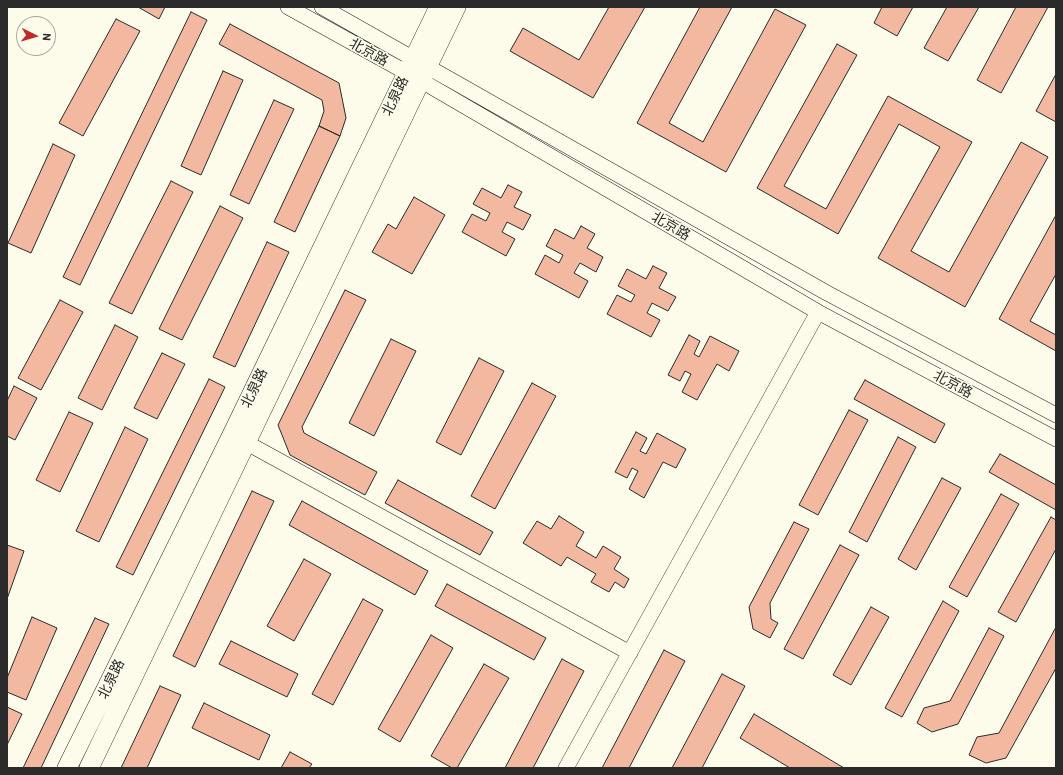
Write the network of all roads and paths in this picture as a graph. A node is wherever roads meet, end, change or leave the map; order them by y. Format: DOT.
graph roads {
  1 [pos="288,7"];
  2 [pos="322,7"];
  3 [pos="438,7"];
  4 [pos="456,7"];
  5 [pos="417,69"];
  6 [pos="818,312"];
  7 [pos="1056,416"];
  8 [pos="239,438"];
  9 [pos="1056,439"];
  10 [pos="630,653"];
  11 [pos="67,768"];
  12 [pos="89,768"];
  13 [pos="566,768"];
  1 -- 5 [label="street, 北京路"];
  2 -- 5 [label="street, 北京路"];
  3 -- 5 [label="main road, 北泉路"];
  4 -- 5 [label="main road, 北泉路"];
  5 -- 6 [label="street, 北京路"];
  5 -- 7 [label="street, 北京路"];
  5 -- 8 [label="main road, 北泉路"];
  6 -- 9 [label="street, 北京路"];
  6 -- 10 [label="street"];
  8 -- 10 [label="street"];
  8 -- 11 [label="main road, 北泉路"];
  8 -- 12 [label="main road, 北泉路"];
  10 -- 13 [label="street"];
}
